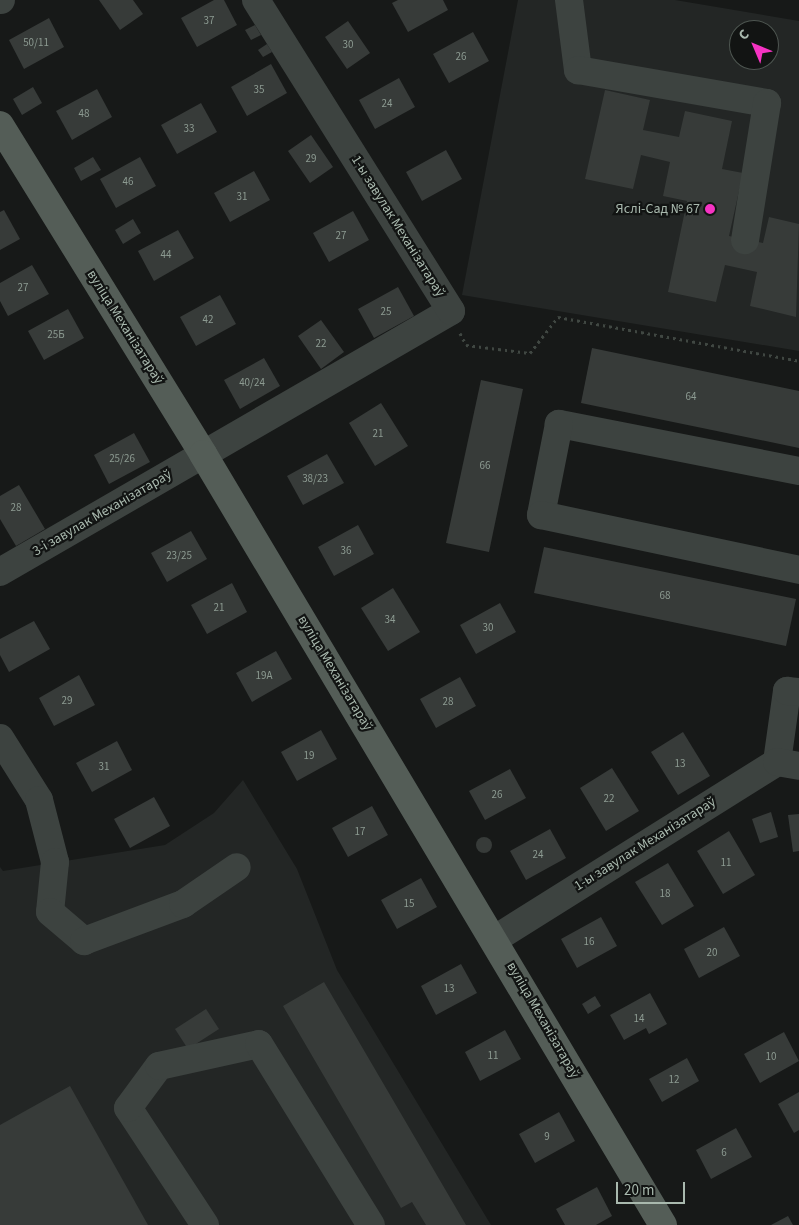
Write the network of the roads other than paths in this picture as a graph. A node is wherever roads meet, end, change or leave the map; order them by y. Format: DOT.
graph roads {
  1 [pos="256,0"];
  2 [pos="569,0"];
  3 [pos="0,125"];
  4 [pos="745,240"];
  5 [pos="203,454"];
  6 [pos="799,471"];
  7 [pos="799,570"];
  8 [pos="0,572"];
  9 [pos="799,692"];
  10 [pos="0,738"];
  11 [pos="788,764"];
  12 [pos="237,867"];
  13 [pos="495,939"];
  14 [pos="205,1225"];
  15 [pos="371,1225"];
  16 [pos="663,1225"];
  1 -- 5 [label="street, 1-ы завулак Механізатараў"];
  2 -- 4 [label="street"];
  3 -- 5 [label="main road, вуліца Механізатараў"];
  5 -- 8 [label="street, 3-і завулак Механізатараў"];
  5 -- 13 [label="main road, вуліца Механізатараў"];
  6 -- 7 [label="street"];
  9 -- 11 [label="street"];
  10 -- 12 [label="street"];
  11 -- 13 [label="street, 1-ы завулак Механізатараў"];
  13 -- 16 [label="main road, вуліца Механізатараў"];
  14 -- 15 [label="street"];
}
